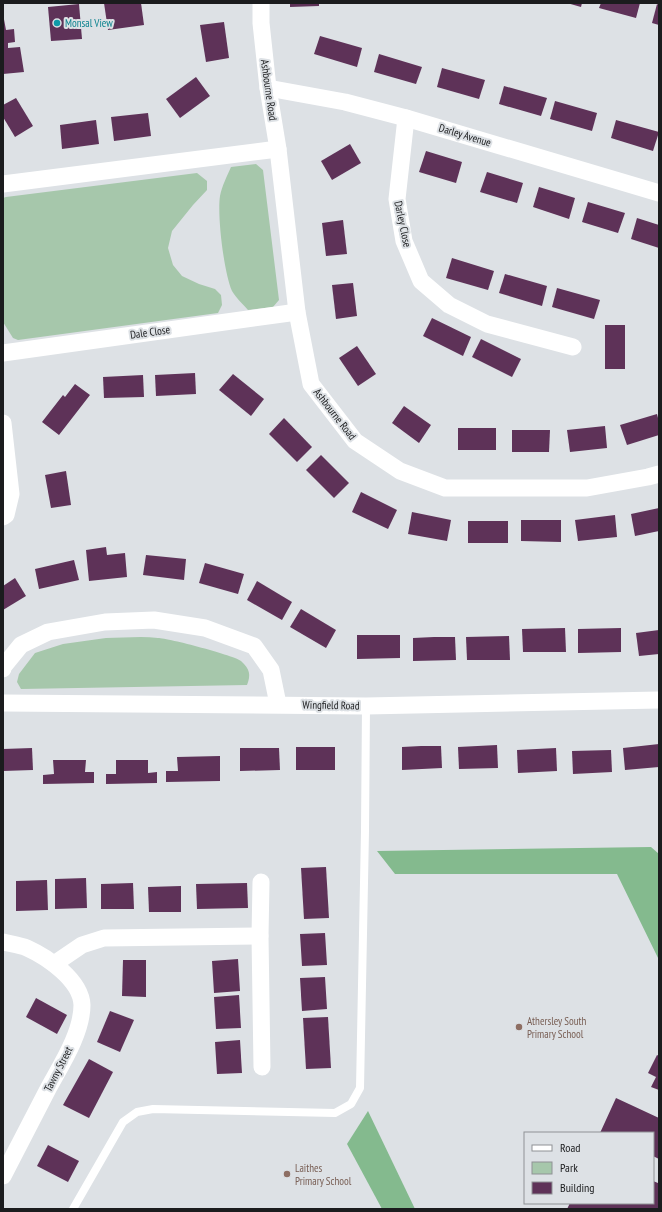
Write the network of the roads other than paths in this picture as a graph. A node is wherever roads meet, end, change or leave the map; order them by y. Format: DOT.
graph roads {
  1 [pos="261,3"];
  2 [pos="268,88"];
  3 [pos="406,118"];
  4 [pos="278,149"];
  5 [pos="3,184"];
  6 [pos="659,193"];
  7 [pos="297,312"];
  8 [pos="573,347"];
  9 [pos="3,353"];
  10 [pos="3,423"];
  11 [pos="659,474"];
  12 [pos="3,517"];
  13 [pos="3,669"];
  14 [pos="659,700"];
  15 [pos="3,703"];
  16 [pos="278,704"];
  17 [pos="366,706"];
  18 [pos="260,882"];
  19 [pos="260,936"];
  20 [pos="3,942"];
  21 [pos="54,964"];
  22 [pos="262,1067"];
  23 [pos="3,1176"];
  24 [pos="73,1209"];
  1 -- 2 [label="street, Ashbourne Road"];
  2 -- 3 [label="street, Darley Avenue"];
  2 -- 4 [label="street, Ashbourne Road"];
  3 -- 6 [label="street, Darley Avenue"];
  3 -- 8 [label="street, Darley Close"];
  4 -- 5 [label="street"];
  4 -- 7 [label="street, Ashbourne Road"];
  7 -- 9 [label="street, Dale Close"];
  7 -- 11 [label="street, Ashbourne Road"];
  10 -- 12 [label="street"];
  13 -- 16 [label="street"];
  14 -- 17 [label="street, Wingfield Road"];
  15 -- 16 [label="street, Wingfield Road"];
  16 -- 17 [label="street, Wingfield Road"];
  17 -- 24 [label="lane"];
  18 -- 19 [label="street"];
  19 -- 21 [label="street"];
  19 -- 22 [label="street"];
  20 -- 21 [label="street, Tawny Street"];
  21 -- 23 [label="street, Tawny Street"];
}
